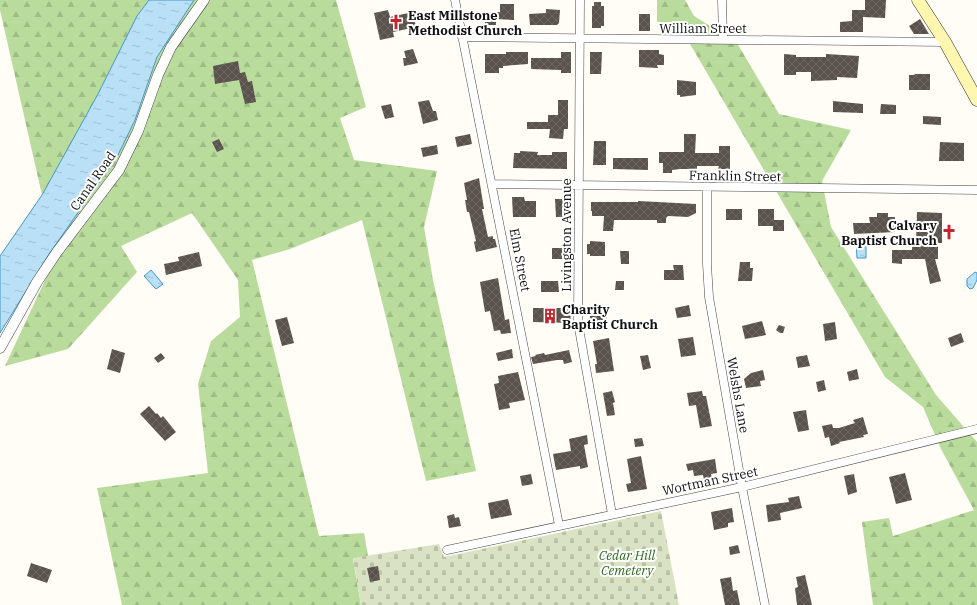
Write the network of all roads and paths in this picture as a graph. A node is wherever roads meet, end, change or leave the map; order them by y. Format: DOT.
graph roads {
  1 [pos="204,0"];
  2 [pos="455,0"];
  3 [pos="580,0"];
  4 [pos="722,0"];
  5 [pos="918,0"];
  6 [pos="462,37"];
  7 [pos="579,39"];
  8 [pos="723,39"];
  9 [pos="945,42"];
  10 [pos="977,100"];
  11 [pos="493,184"];
  12 [pos="578,186"];
  13 [pos="707,188"];
  14 [pos="977,190"];
  15 [pos="0,348"];
  16 [pos="977,429"];
  17 [pos="742,487"];
  18 [pos="612,514"];
  19 [pos="559,526"];
  20 [pos="447,550"];
  21 [pos="765,605"];
  1 -- 15 [label="street, Canal Road"];
  2 -- 6 [label="street, Elm Street"];
  3 -- 7 [label="street, Livingston Avenue"];
  4 -- 8 [label="street"];
  5 -- 9 [label="main road"];
  6 -- 7 [label="street, William Street"];
  6 -- 11 [label="street, Elm Street"];
  7 -- 8 [label="street, William Street"];
  7 -- 12 [label="street, Livingston Avenue"];
  8 -- 9 [label="street, William Street"];
  9 -- 10 [label="main road"];
  11 -- 12 [label="street, Franklin Street"];
  11 -- 19 [label="street, Elm Street"];
  12 -- 13 [label="street, Franklin Street"];
  12 -- 18 [label="street, Livingston Avenue"];
  13 -- 14 [label="street, Franklin Street"];
  13 -- 17 [label="street, Welshs Lane"];
  16 -- 17 [label="street, Wortman Street"];
  17 -- 18 [label="street, Wortman Street"];
  17 -- 21 [label="street, Welshs Lane"];
  18 -- 19 [label="street, Wortman Street"];
  19 -- 20 [label="street, Wortman Street"];
}
